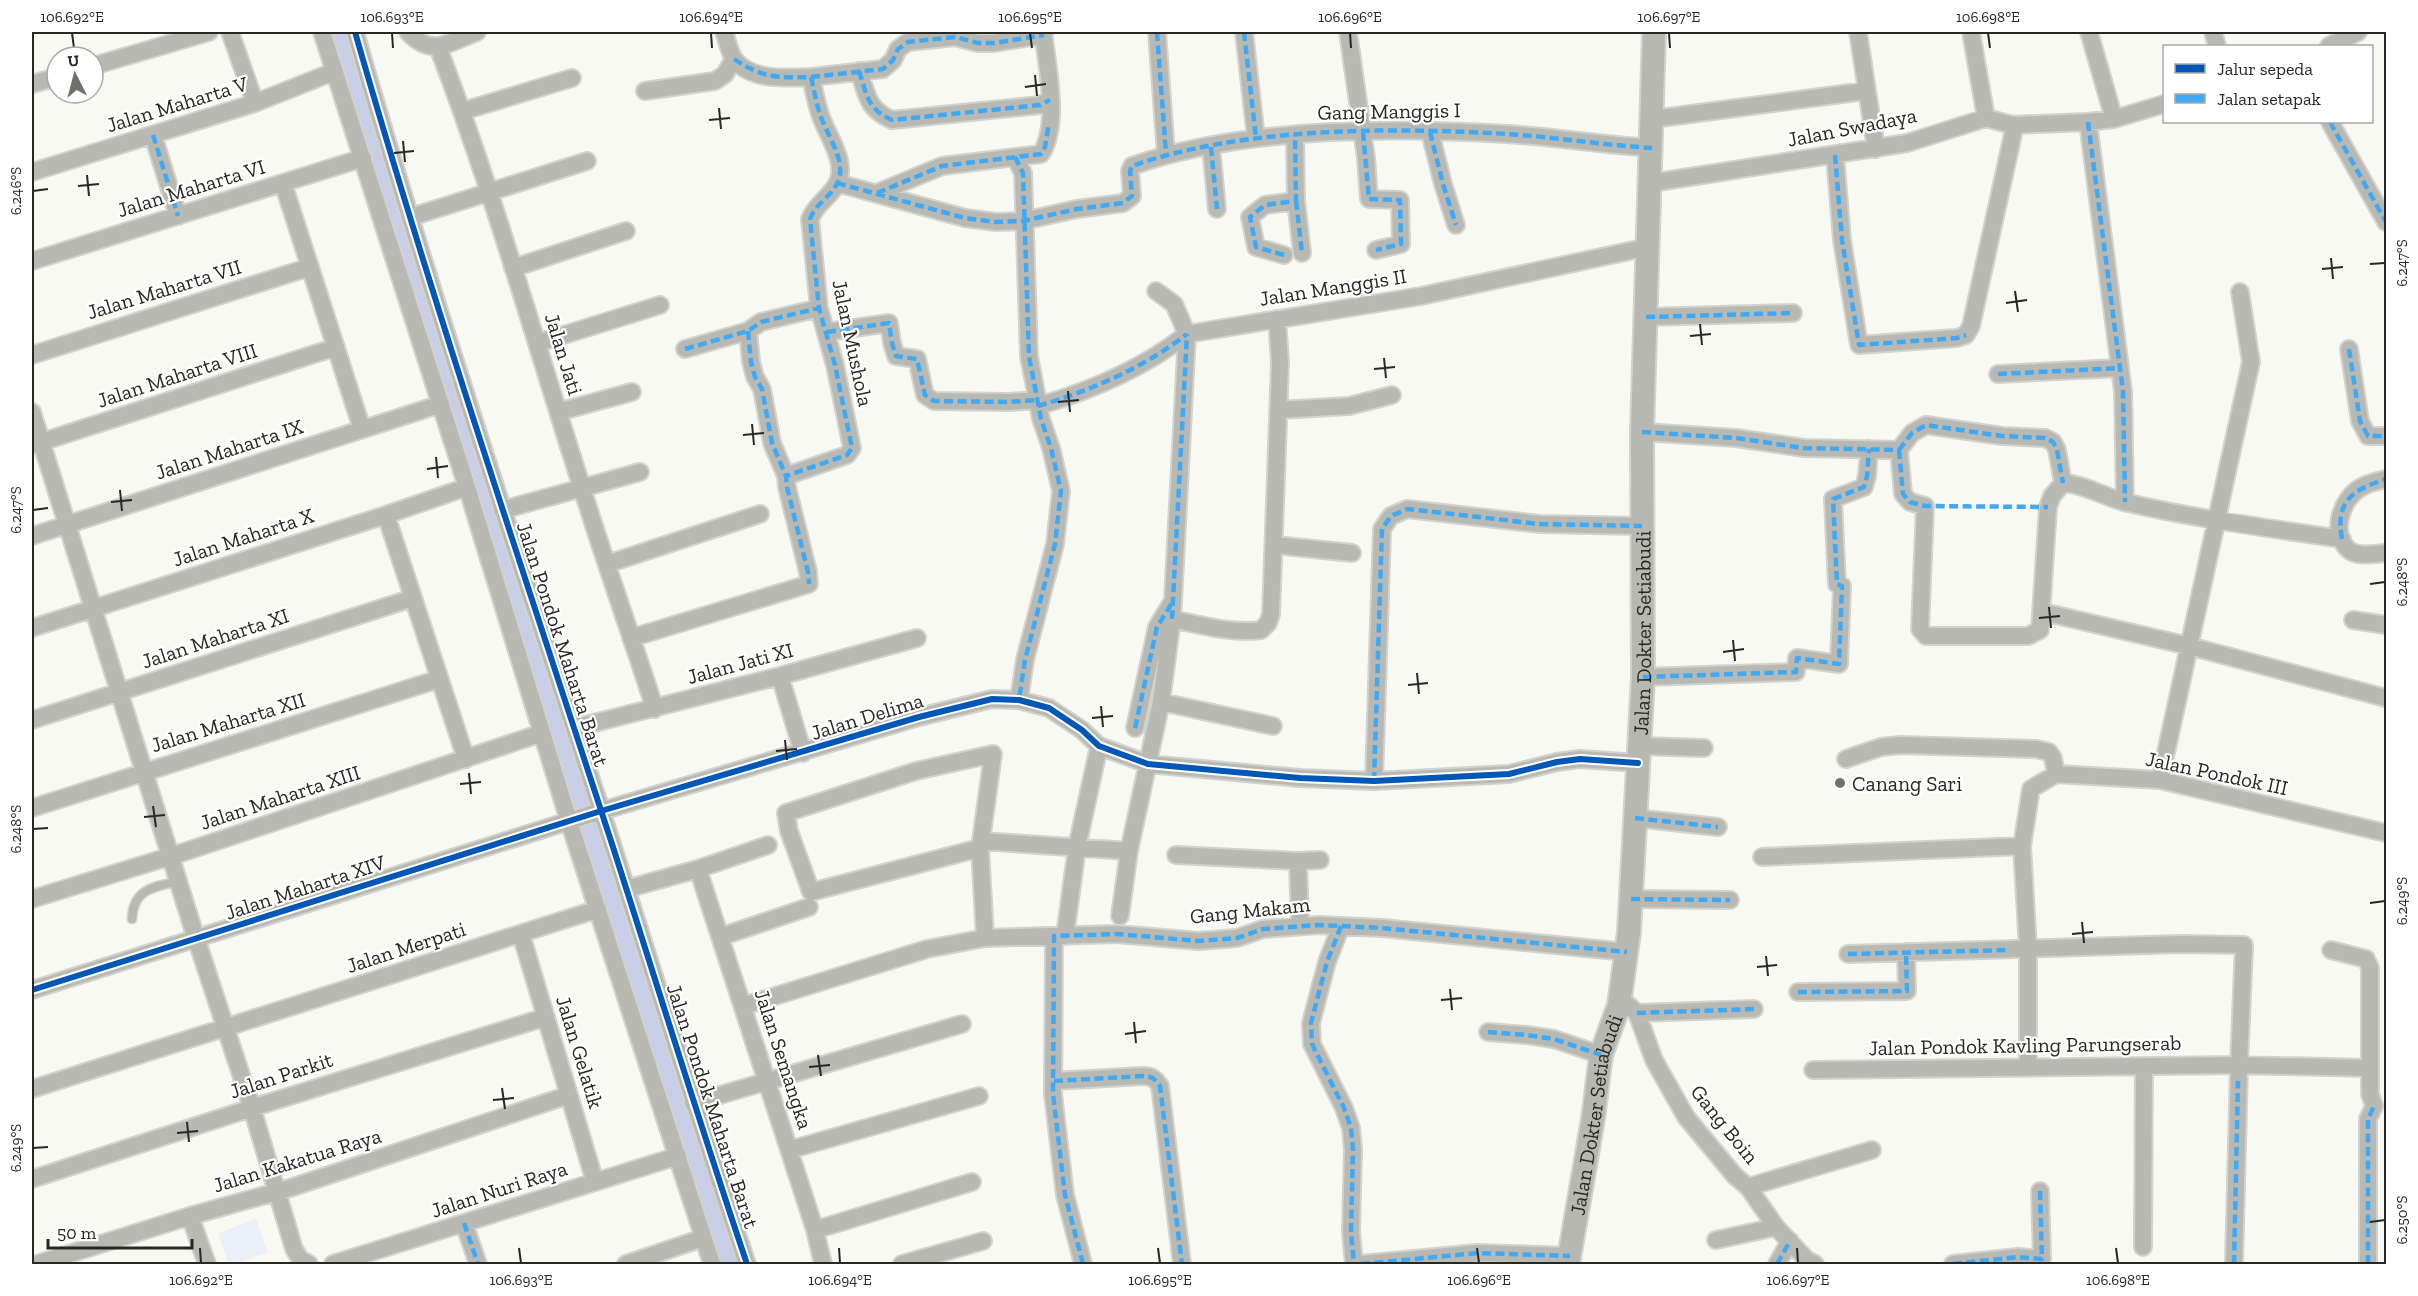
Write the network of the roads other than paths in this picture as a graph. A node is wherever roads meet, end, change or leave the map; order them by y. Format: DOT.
graph roads {
  1 [pos="209,32"];
  2 [pos="230,32"];
  3 [pos="322,32"];
  4 [pos="355,32"];
  5 [pos="408,32"];
  6 [pos="477,32"];
  7 [pos="724,32"];
  8 [pos="1157,32"];
  9 [pos="1244,32"];
  10 [pos="1348,32"];
  11 [pos="1654,32"];
  12 [pos="1858,32"];
  13 [pos="1971,32"];
  14 [pos="2089,32"];
  15 [pos="2358,32"];
  16 [pos="1044,33"];
  17 [pos="923,36"];
  18 [pos="2331,45"];
  19 [pos="438,46"];
  20 [pos="734,58"];
  21 [pos="105,62"];
  22 [pos="859,71"];
  23 [pos="333,72"];
  24 [pos="811,77"];
  25 [pos="572,78"];
  26 [pos="645,91"];
  27 [pos="1865,91"];
  28 [pos="1050,100"];
  29 [pos="255,104"];
  30 [pos="2163,104"];
  31 [pos="463,111"];
  32 [pos="1986,118"];
  33 [pos="1653,119"];
  34 [pos="2114,119"];
  35 [pos="2088,122"];
  36 [pos="2331,123"];
  37 [pos="2012,125"];
  38 [pos="1363,132"];
  39 [pos="1430,132"];
  40 [pos="153,135"];
  41 [pos="1294,135"];
  42 [pos="1256,138"];
  43 [pos="1211,147"];
  44 [pos="1652,148"];
  45 [pos="1876,148"];
  46 [pos="1166,154"];
  47 [pos="1835,155"];
  48 [pos="1015,157"];
  49 [pos="363,158"];
  50 [pos="587,161"];
  51 [pos="32,172"];
  52 [pos="284,183"];
  53 [pos="837,183"];
  54 [pos="1651,183"];
  55 [pos="489,192"];
  56 [pos="877,193"];
  57 [pos="1296,201"];
  58 [pos="1217,209"];
  59 [pos="178,216"];
  60 [pos="2385,216"];
  61 [pos="411,217"];
  62 [pos="1023,221"];
  63 [pos="1456,225"];
  64 [pos="626,231"];
  65 [pos="1648,247"];
  66 [pos="1376,250"];
  67 [pos="1302,253"];
  68 [pos="1284,255"];
  69 [pos="32,261"];
  70 [pos="310,267"];
  71 [pos="513,268"];
  72 [pos="1156,291"];
  73 [pos="2240,292"];
  74 [pos="660,305"];
  75 [pos="819,308"];
  76 [pos="1793,313"];
  77 [pos="1646,316"];
  78 [pos="1277,319"];
  79 [pos="748,331"];
  80 [pos="827,332"];
  81 [pos="1187,334"];
  82 [pos="538,343"];
  83 [pos="336,347"];
  84 [pos="685,349"];
  85 [pos="2349,349"];
  86 [pos="32,355"];
  87 [pos="2120,368"];
  88 [pos="1998,374"];
  89 [pos="632,392"];
  90 [pos="1392,395"];
  91 [pos="1038,403"];
  92 [pos="441,404"];
  93 [pos="1279,410"];
  94 [pos="32,412"];
  95 [pos="558,412"];
  96 [pos="362,429"];
  97 [pos="1642,432"];
  98 [pos="2386,436"];
  99 [pos="36,443"];
  100 [pos="1869,449"];
  101 [pos="1899,450"];
  102 [pos="640,472"];
  103 [pos="786,476"];
  104 [pos="2386,478"];
  105 [pos="2063,483"];
  106 [pos="467,487"];
  107 [pos="582,488"];
  108 [pos="2125,502"];
  109 [pos="502,510"];
  110 [pos="760,514"];
  111 [pos="386,515"];
  112 [pos="2218,520"];
  113 [pos="68,526"];
  114 [pos="1642,526"];
  115 [pos="32,536"];
  116 [pos="2342,539"];
  117 [pos="1275,545"];
  118 [pos="1352,553"];
  119 [pos="2386,553"];
  120 [pos="607,564"];
  121 [pos="413,598"];
  122 [pos="1173,600"];
  123 [pos="94,608"];
  124 [pos="2043,612"];
  125 [pos="1172,619"];
  126 [pos="2353,620"];
  127 [pos="2386,625"];
  128 [pos="32,628"];
  129 [pos="631,638"];
  130 [pos="917,638"];
  131 [pos="2189,646"];
  132 [pos="780,676"];
  133 [pos="1643,676"];
  134 [pos="439,679"];
  135 [pos="120,692"];
  136 [pos="2386,698"];
  137 [pos="1019,700"];
  138 [pos="1161,702"];
  139 [pos="655,709"];
  140 [pos="32,720"];
  141 [pos="1273,726"];
  142 [pos="574,728"];
  143 [pos="1135,728"];
  144 [pos="542,734"];
  145 [pos="1099,746"];
  146 [pos="1704,748"];
  147 [pos="803,753"];
  148 [pos="1638,754"];
  149 [pos="466,759"];
  150 [pos="1846,759"];
  151 [pos="1148,764"];
  152 [pos="146,771"];
  153 [pos="2056,774"];
  154 [pos="2160,780"];
  155 [pos="1374,781"];
  156 [pos="32,808"];
  157 [pos="584,817"];
  158 [pos="1635,818"];
  159 [pos="1718,827"];
  160 [pos="2386,833"];
  161 [pos="980,844"];
  162 [pos="768,845"];
  163 [pos="2022,846"];
  164 [pos="1077,847"];
  165 [pos="1129,851"];
  166 [pos="1176,855"];
  167 [pos="171,856"];
  168 [pos="1762,857"];
  169 [pos="1320,860"];
  170 [pos="1298,861"];
  171 [pos="698,869"];
  172 [pos="178,880"];
  173 [pos="626,889"];
  174 [pos="32,899"];
  175 [pos="1631,899"];
  176 [pos="1730,900"];
  177 [pos="809,907"];
  178 [pos="598,909"];
  179 [pos="1120,916"];
  180 [pos="132,919"];
  181 [pos="1300,926"];
  182 [pos="1341,926"];
  183 [pos="521,934"];
  184 [pos="1059,936"];
  185 [pos="720,937"];
  186 [pos="985,938"];
  187 [pos="197,939"];
  188 [pos="2028,950"];
  189 [pos="2331,950"];
  190 [pos="1627,952"];
  191 [pos="1906,952"];
  192 [pos="1848,954"];
  193 [pos="32,990"];
  194 [pos="1798,992"];
  195 [pos="743,1006"];
  196 [pos="1628,1009"];
  197 [pos="1754,1009"];
  198 [pos="546,1017"];
  199 [pos="962,1024"];
  200 [pos="226,1028"];
  201 [pos="1488,1032"];
  202 [pos="1601,1055"];
  203 [pos="2144,1066"];
  204 [pos="2028,1067"];
  205 [pos="2370,1068"];
  206 [pos="1813,1070"];
  207 [pos="2239,1073"];
  208 [pos="767,1081"];
  209 [pos="1054,1081"];
  210 [pos="32,1089"];
  211 [pos="569,1095"];
  212 [pos="979,1096"];
  213 [pos="693,1103"];
  214 [pos="252,1108"];
  215 [pos="2380,1108"];
  216 [pos="789,1150"];
  217 [pos="1872,1150"];
  218 [pos="678,1156"];
  219 [pos="32,1179"];
  220 [pos="595,1182"];
  221 [pos="972,1182"];
  222 [pos="1748,1187"];
  223 [pos="278,1191"];
  224 [pos="2040,1191"];
  225 [pos="190,1216"];
  226 [pos="464,1223"];
  227 [pos="1776,1227"];
  228 [pos="815,1230"];
  229 [pos="703,1238"];
  230 [pos="1716,1240"];
  231 [pos="983,1241"];
  232 [pos="1790,1241"];
  233 [pos="2143,1247"];
  234 [pos="1569,1260"];
  235 [pos="305,1262"];
  236 [pos="2043,1262"];
  237 [pos="37,1264"];
  238 [pos="207,1264"];
  239 [pos="333,1264"];
  240 [pos="478,1264"];
  241 [pos="627,1264"];
  242 [pos="712,1264"];
  243 [pos="747,1264"];
  244 [pos="823,1264"];
  245 [pos="902,1264"];
  246 [pos="1083,1264"];
  247 [pos="1182,1264"];
  248 [pos="1354,1264"];
  249 [pos="1361,1264"];
  250 [pos="1777,1264"];
  251 [pos="1815,1264"];
  252 [pos="1953,1264"];
  253 [pos="2234,1264"];
  254 [pos="2368,1264"];
  1 -- 21 [label="street"];
  2 -- 29 [label="street"];
  3 -- 23 [label="street, Jalan Pondok Maharta Barat"];
  4 -- 61 [label="street, Jalan Pondok Maharta Barat"];
  5 -- 19 [label="street"];
  6 -- 19 [label="street"];
  7 -- 20 [label="street"];
  8 -- 46 [label="street"];
  9 -- 42 [label="street"];
  10 -- 38 [label="street"];
  11 -- 33 [label="street, Jalan Dokter Setiabudi"];
  12 -- 27 [label="street"];
  13 -- 32 [label="street"];
  14 -- 34 [label="street"];
  15 -- 18 [label="street"];
  16 -- 17 [label="street"];
  16 -- 28 [label="street"];
  17 -- 22 [label="street"];
  19 -- 31 [label="street, Jalan Jati"];
  20 -- 24 [label="street"];
  20 -- 26 [label="street"];
  22 -- 24 [label="street"];
  22 -- 28 [label="street"];
  23 -- 29 [label="street, Jalan Maharta V"];
  23 -- 49 [label="street, Jalan Pondok Maharta Barat"];
  24 -- 53 [label="street"];
  25 -- 31 [label="street"];
  27 -- 33 [label="street"];
  27 -- 45 [label="street"];
  28 -- 48 [label="street"];
  29 -- 40 [label="street, Jalan Maharta V"];
  30 -- 34 [label="street"];
  31 -- 55 [label="street, Jalan Jati"];
  32 -- 37 [label="street"];
  32 -- 45 [label="street, Jalan Swadaya"];
  33 -- 44 [label="street, Jalan Dokter Setiabudi"];
  34 -- 35 [label="street"];
  35 -- 37 [label="street"];
  35 -- 87 [label="street"];
  36 -- 60 [label="street"];
  37 -- 47 [label="street"];
  38 -- 39 [label="street, Gang Manggis I"];
  38 -- 41 [label="street, Gang Manggis I"];
  38 -- 66 [label="street"];
  39 -- 44 [label="street, Gang Manggis I"];
  39 -- 63 [label="street"];
  40 -- 51 [label="street, Jalan Maharta V"];
  40 -- 59 [label="street"];
  41 -- 42 [label="street, Gang Manggis I"];
  41 -- 57 [label="street"];
  42 -- 43 [label="street, Gang Manggis I"];
  43 -- 46 [label="street, Gang Manggis I"];
  43 -- 58 [label="street"];
  44 -- 54 [label="street, Jalan Dokter Setiabudi"];
  45 -- 47 [label="street, Jalan Swadaya"];
  46 -- 62 [label="street, Gang Manggis I"];
  47 -- 54 [label="street, Jalan Swadaya"];
  48 -- 56 [label="street"];
  48 -- 62 [label="street"];
  49 -- 52 [label="street, Jalan Maharta VI"];
  49 -- 92 [label="street, Jalan Pondok Maharta Barat"];
  50 -- 55 [label="street"];
  52 -- 59 [label="street, Jalan Maharta VI"];
  52 -- 70 [label="street"];
  53 -- 56 [label="street"];
  53 -- 75 [label="street, Jalan Mushola"];
  54 -- 65 [label="street, Jalan Dokter Setiabudi"];
  55 -- 61 [label="street"];
  55 -- 71 [label="street, Jalan Jati"];
  56 -- 62 [label="street"];
  57 -- 67 [label="street"];
  57 -- 68 [label="street"];
  59 -- 69 [label="street, Jalan Maharta VI"];
  61 -- 109 [label="street, Jalan Pondok Maharta Barat"];
  62 -- 91 [label="street"];
  64 -- 71 [label="street"];
  65 -- 77 [label="street, Jalan Dokter Setiabudi"];
  65 -- 78 [label="street, Jalan Manggis II"];
  70 -- 83 [label="street"];
  70 -- 86 [label="street, Jalan Maharta VII"];
  71 -- 82 [label="street, Jalan Jati"];
  72 -- 81 [label="street"];
  73 -- 112 [label="street"];
  74 -- 82 [label="street"];
  75 -- 79 [label="street"];
  75 -- 80 [label="street, Jalan Mushola"];
  76 -- 77 [label="street"];
  77 -- 97 [label="street, Jalan Dokter Setiabudi"];
  78 -- 81 [label="street, Jalan Manggis II"];
  78 -- 93 [label="street"];
  79 -- 84 [label="street"];
  79 -- 103 [label="street"];
  80 -- 91 [label="street, Jalan Manggis II"];
  80 -- 103 [label="street, Jalan Mushola"];
  81 -- 91 [label="street, Jalan Manggis II"];
  81 -- 122 [label="street"];
  82 -- 95 [label="street, Jalan Jati"];
  83 -- 96 [label="street"];
  83 -- 99 [label="street, Jalan Maharta VIII"];
  85 -- 98 [label="street"];
  87 -- 88 [label="street"];
  87 -- 108 [label="street"];
  89 -- 95 [label="street"];
  90 -- 93 [label="street"];
  91 -- 137 [label="street"];
  92 -- 96 [label="street, Jalan Maharta IX"];
  92 -- 106 [label="street, Jalan Pondok Maharta Barat"];
  93 -- 117 [label="street"];
  94 -- 99 [label="street"];
  95 -- 107 [label="street, Jalan Jati"];
  96 -- 113 [label="street, Jalan Maharta IX"];
  97 -- 100 [label="street"];
  97 -- 114 [label="street, Jalan Dokter Setiabudi"];
  99 -- 113 [label="street"];
  100 -- 101 [label="street"];
  100 -- 133 [label="street"];
  101 -- 105 [label="street"];
  101 -- 124 [label="street"];
  102 -- 107 [label="street"];
  103 -- 129 [label="street"];
  104 -- 116 [label="street"];
  105 -- 108 [label="street"];
  105 -- 124 [label="street"];
  106 -- 111 [label="street, Jalan Maharta X"];
  106 -- 144 [label="street, Jalan Pondok Maharta Barat"];
  107 -- 109 [label="street"];
  107 -- 120 [label="street, Jalan Jati"];
  108 -- 112 [label="street"];
  109 -- 142 [label="street, Jalan Pondok Maharta Barat"];
  110 -- 120 [label="street"];
  111 -- 121 [label="street"];
  111 -- 123 [label="street, Jalan Maharta X"];
  112 -- 116 [label="street"];
  112 -- 131 [label="street"];
  113 -- 115 [label="street, Jalan Maharta IX"];
  113 -- 123 [label="street"];
  114 -- 133 [label="street, Jalan Dokter Setiabudi"];
  114 -- 155 [label="street"];
  116 -- 119 [label="street"];
  117 -- 118 [label="street"];
  117 -- 125 [label="street"];
  120 -- 129 [label="street, Jalan Jati"];
  121 -- 134 [label="street"];
  121 -- 135 [label="street, Jalan Maharta XI"];
  122 -- 125 [label="street"];
  122 -- 143 [label="street"];
  123 -- 128 [label="street, Jalan Maharta X"];
  123 -- 135 [label="street"];
  124 -- 131 [label="street"];
  125 -- 138 [label="street"];
  126 -- 127 [label="street"];
  129 -- 139 [label="street, Jalan Jati"];
  130 -- 132 [label="street, Jalan Jati XI"];
  131 -- 136 [label="street"];
  131 -- 154 [label="street"];
  132 -- 139 [label="street, Jalan Jati XI"];
  132 -- 147 [label="street"];
  133 -- 148 [label="street, Jalan Dokter Setiabudi"];
  134 -- 149 [label="street"];
  134 -- 152 [label="street, Jalan Maharta XII"];
  135 -- 140 [label="street, Jalan Maharta XI"];
  135 -- 152 [label="street"];
  137 -- 145 [label="street, Jalan Delima"];
  137 -- 147 [label="street, Jalan Delima"];
  138 -- 141 [label="street"];
  138 -- 151 [label="street"];
  139 -- 142 [label="street, Jalan Jati XI"];
  142 -- 157 [label="street, Jalan Pondok Maharta Barat"];
  144 -- 149 [label="street, Jalan Maharta XIII"];
  144 -- 157 [label="street, Jalan Pondok Maharta Barat"];
  145 -- 151 [label="street"];
  145 -- 164 [label="street"];
  146 -- 148 [label="street"];
  147 -- 157 [label="street, Jalan Delima"];
  148 -- 155 [label="street"];
  148 -- 158 [label="street, Jalan Dokter Setiabudi"];
  149 -- 167 [label="street, Jalan Maharta XIII"];
  150 -- 153 [label="street"];
  151 -- 155 [label="street"];
  151 -- 165 [label="street"];
  152 -- 156 [label="street, Jalan Maharta XII"];
  152 -- 167 [label="street"];
  153 -- 154 [label="street, Jalan Pondok III"];
  153 -- 163 [label="street"];
  154 -- 160 [label="street, Jalan Pondok III"];
  157 -- 173 [label="street, Jalan Pondok Maharta Barat"];
  157 -- 178 [label="street, Jalan Pondok Maharta Barat"];
  157 -- 187 [label="street, Jalan Maharta XIV"];
  158 -- 159 [label="street"];
  158 -- 175 [label="street, Jalan Dokter Setiabudi"];
  161 -- 161 [label="street"];
  161 -- 164 [label="street"];
  161 -- 186 [label="street"];
  162 -- 171 [label="street"];
  163 -- 168 [label="street"];
  163 -- 188 [label="street"];
  164 -- 165 [label="street"];
  164 -- 184 [label="street"];
  165 -- 179 [label="street"];
  166 -- 170 [label="street"];
  167 -- 172 [label="street"];
  167 -- 174 [label="street, Jalan Maharta XIII"];
  169 -- 170 [label="street"];
  170 -- 181 [label="street"];
  171 -- 173 [label="street"];
  171 -- 185 [label="street, Jalan Semangka"];
  172 -- 180 [label="lane"];
  172 -- 187 [label="street"];
  173 -- 213 [label="street, Jalan Pondok Maharta Barat"];
  175 -- 176 [label="street"];
  175 -- 190 [label="street, Jalan Dokter Setiabudi"];
  177 -- 185 [label="street"];
  178 -- 183 [label="street, Jalan Merpati"];
  178 -- 218 [label="street, Jalan Pondok Maharta Barat"];
  181 -- 182 [label="street, Gang Makam"];
  181 -- 184 [label="street, Gang Makam"];
  182 -- 190 [label="street, Gang Makam"];
  182 -- 248 [label="street"];
  183 -- 198 [label="street, Jalan Gelatik"];
  183 -- 200 [label="street, Jalan Merpati"];
  184 -- 186 [label="street, Gang Makam"];
  184 -- 209 [label="street"];
  185 -- 195 [label="street, Jalan Semangka"];
  186 -- 195 [label="street, Gang Makam"];
  187 -- 193 [label="street, Jalan Maharta XIV"];
  187 -- 200 [label="street"];
  188 -- 191 [label="street"];
  188 -- 204 [label="street"];
  188 -- 207 [label="street"];
  189 -- 205 [label="street"];
  190 -- 196 [label="street, Jalan Dokter Setiabudi"];
  191 -- 192 [label="street"];
  191 -- 194 [label="street"];
  195 -- 208 [label="street, Jalan Semangka"];
  196 -- 197 [label="street"];
  196 -- 202 [label="street, Jalan Dokter Setiabudi"];
  196 -- 222 [label="street, Gang Boin"];
  198 -- 211 [label="street, Jalan Gelatik"];
  198 -- 214 [label="street, Jalan Parkit"];
  199 -- 208 [label="street"];
  200 -- 210 [label="street, Jalan Merpati"];
  200 -- 214 [label="street"];
  201 -- 202 [label="street"];
  202 -- 234 [label="street, Jalan Dokter Setiabudi"];
  203 -- 204 [label="street, Jalan Pondok Kavling Parungserab"];
  203 -- 207 [label="street, Jalan Pondok Kavling Parungserab"];
  203 -- 233 [label="street"];
  204 -- 206 [label="street, Jalan Pondok Kavling Parungserab"];
  205 -- 207 [label="street, Jalan Pondok Kavling Parungserab"];
  205 -- 215 [label="street"];
  207 -- 253 [label="street"];
  208 -- 213 [label="street"];
  208 -- 216 [label="street, Jalan Semangka"];
  209 -- 246 [label="street"];
  209 -- 247 [label="street"];
  211 -- 220 [label="street, Jalan Gelatik"];
  211 -- 223 [label="street, Jalan Kakatua Raya"];
  212 -- 216 [label="street"];
  213 -- 243 [label="street, Jalan Pondok Maharta Barat"];
  214 -- 219 [label="street, Jalan Parkit"];
  214 -- 223 [label="street"];
  215 -- 254 [label="street"];
  216 -- 228 [label="street, Jalan Semangka"];
  217 -- 222 [label="street"];
  218 -- 220 [label="street, Jalan Nuri Raya"];
  218 -- 229 [label="street, Jalan Pondok Maharta Barat"];
  220 -- 226 [label="street, Jalan Nuri Raya"];
  221 -- 228 [label="street"];
  222 -- 227 [label="street, Gang Boin"];
  223 -- 225 [label="street, Jalan Kakatua Raya"];
  223 -- 235 [label="street"];
  224 -- 236 [label="street"];
  225 -- 237 [label="street, Jalan Kakatua Raya"];
  225 -- 238 [label="street"];
  226 -- 239 [label="street, Jalan Nuri Raya"];
  226 -- 240 [label="street"];
  227 -- 230 [label="street"];
  227 -- 232 [label="street, Gang Boin"];
  228 -- 244 [label="street, Jalan Semangka"];
  229 -- 241 [label="street"];
  229 -- 242 [label="street, Jalan Pondok Maharta Barat"];
  231 -- 245 [label="street"];
  232 -- 250 [label="street"];
  232 -- 251 [label="street, Gang Boin"];
  234 -- 249 [label="street"];
  236 -- 252 [label="street"];
}
